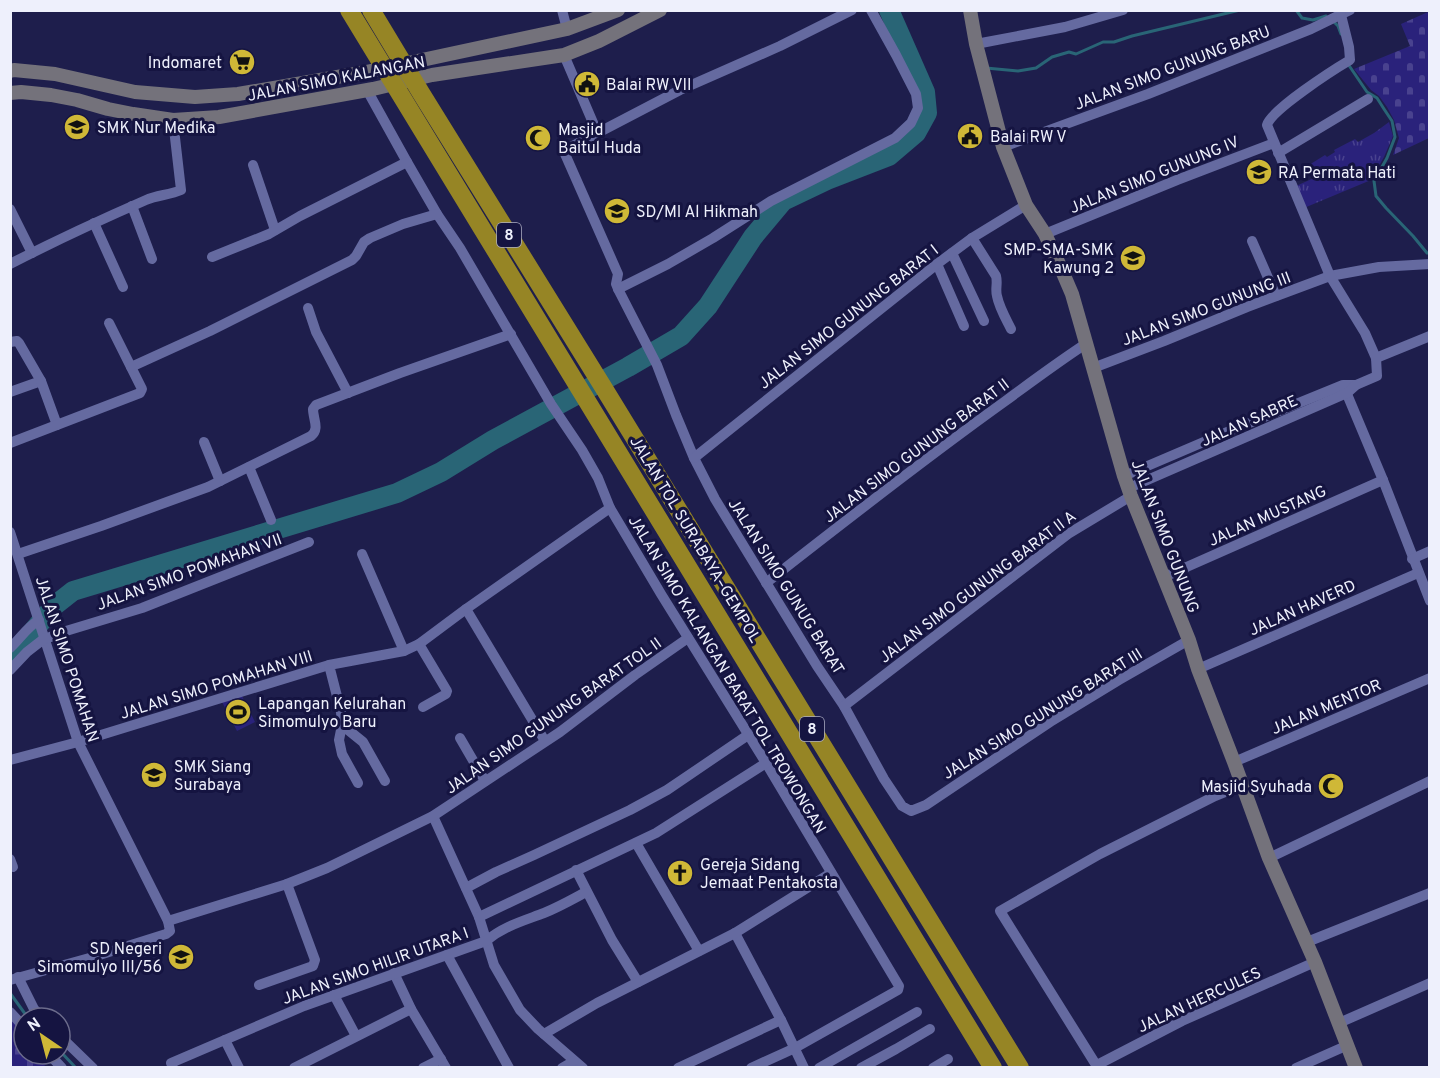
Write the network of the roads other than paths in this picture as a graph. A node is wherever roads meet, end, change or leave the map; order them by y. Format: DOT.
graph roads {
  1 [pos="349,10"];
  2 [pos="372,10"];
  3 [pos="562,10"];
  4 [pos="618,10"];
  5 [pos="852,10"];
  6 [pos="870,10"];
  7 [pos="970,10"];
  8 [pos="1123,10"];
  9 [pos="659,11"];
  10 [pos="1338,16"];
  11 [pos="567,29"];
  12 [pos="980,44"];
  13 [pos="564,55"];
  14 [pos="12,69"];
  15 [pos="368,90"];
  16 [pos="10,93"];
  17 [pos="1368,99"];
  18 [pos="173,120"];
  19 [pos="597,132"];
  20 [pos="1003,147"];
  21 [pos="1276,148"];
  22 [pos="407,162"];
  23 [pos="253,165"];
  24 [pos="1026,205"];
  25 [pos="132,206"];
  26 [pos="10,209"];
  27 [pos="437,214"];
  28 [pos="94,223"];
  29 [pos="275,230"];
  30 [pos="1045,234"];
  31 [pos="972,238"];
  32 [pos="1251,241"];
  33 [pos="32,253"];
  34 [pos="952,253"];
  35 [pos="212,257"];
  36 [pos="152,259"];
  37 [pos="10,264"];
  38 [pos="937,264"];
  39 [pos="1430,264"];
  40 [pos="1330,276"];
  41 [pos="123,287"];
  42 [pos="618,289"];
  43 [pos="1276,296"];
  44 [pos="308,308"];
  45 [pos="984,321"];
  46 [pos="109,323"];
  47 [pos="964,326"];
  48 [pos="1011,329"];
  49 [pos="511,334"];
  50 [pos="1430,336"];
  51 [pos="10,342"];
  52 [pos="1087,343"];
  53 [pos="1376,358"];
  54 [pos="131,367"];
  55 [pos="1093,368"];
  56 [pos="41,381"];
  57 [pos="1345,389"];
  58 [pos="10,392"];
  59 [pos="348,393"];
  60 [pos="57,425"];
  61 [pos="204,442"];
  62 [pos="10,443"];
  63 [pos="694,458"];
  64 [pos="249,466"];
  65 [pos="1383,480"];
  66 [pos="220,481"];
  67 [pos="1128,487"];
  68 [pos="610,508"];
  69 [pos="271,520"];
  70 [pos="10,532"];
  71 [pos="309,542"];
  72 [pos="14,548"];
  73 [pos="1430,551"];
  74 [pos="362,554"];
  75 [pos="1412,559"];
  76 [pos="1418,573"];
  77 [pos="1164,577"];
  78 [pos="766,583"];
  79 [pos="1429,598"];
  80 [pos="466,609"];
  81 [pos="42,631"];
  82 [pos="688,638"];
  83 [pos="1189,640"];
  84 [pos="419,644"];
  85 [pos="10,648"];
  86 [pos="404,651"];
  87 [pos="329,665"];
  88 [pos="1198,669"];
  89 [pos="10,670"];
  90 [pos="1430,678"];
  91 [pos="844,706"];
  92 [pos="423,707"];
  93 [pos="342,724"];
  94 [pos="748,735"];
  95 [pos="460,738"];
  96 [pos="545,741"];
  97 [pos="78,742"];
  98 [pos="10,760"];
  99 [pos="1234,762"];
  100 [pos="766,764"];
  101 [pos="385,781"];
  102 [pos="485,781"];
  103 [pos="1430,781"];
  104 [pos="358,783"];
  105 [pos="1242,785"];
  106 [pos="911,811"];
  107 [pos="433,816"];
  108 [pos="636,843"];
  109 [pos="1269,858"];
  110 [pos="576,870"];
  111 [pos="831,873"];
  112 [pos="287,884"];
  113 [pos="466,888"];
  114 [pos="586,892"];
  115 [pos="1430,893"];
  116 [pos="479,917"];
  117 [pos="168,921"];
  118 [pos="735,933"];
  119 [pos="486,941"];
  120 [pos="1307,942"];
  121 [pos="699,951"];
  122 [pos="447,955"];
  123 [pos="1315,962"];
  124 [pos="394,974"];
  125 [pos="14,979"];
  126 [pos="639,982"];
  127 [pos="1430,983"];
  128 [pos="259,985"];
  129 [pos="334,995"];
  130 [pos="32,1006"];
  131 [pos="411,1009"];
  132 [pos="917,1012"];
  133 [pos="781,1020"];
  134 [pos="1339,1023"];
  135 [pos="930,1029"];
  136 [pos="544,1034"];
  137 [pos="356,1036"];
  138 [pos="225,1040"];
  139 [pos="1348,1045"];
  140 [pos="72,1048"];
  141 [pos="795,1048"];
  142 [pos="948,1059"];
  143 [pos="574,1061"];
  144 [pos="443,1063"];
  145 [pos="172,1065"];
  146 [pos="1098,1066"];
  147 [pos="93,1068"];
  148 [pos="239,1068"];
  149 [pos="294,1068"];
  150 [pos="423,1068"];
  151 [pos="509,1068"];
  152 [pos="562,1068"];
  153 [pos="583,1068"];
  154 [pos="678,1068"];
  155 [pos="751,1068"];
  156 [pos="804,1068"];
  157 [pos="819,1068"];
  158 [pos="861,1068"];
  159 [pos="933,1068"];
  160 [pos="993,1068"];
  161 [pos="1020,1068"];
  162 [pos="1296,1068"];
  163 [pos="1356,1068"];
  1 -- 160 [label="highway, JALAN TOL SURABAYA–GEMPOL / 8"];
  2 -- 161 [label="highway, JALAN TOL SURABAYA–GEMPOL / 8"];
  3 -- 11 [label="street"];
  4 -- 11 [label="main road, JALAN SIMO KALANGAN"];
  5 -- 19 [label="street"];
  6 -- 42 [label="street"];
  7 -- 12 [label="main road, JALAN SIMO GUNUNG"];
  8 -- 12 [label="street"];
  9 -- 13 [label="main road, JALAN SIMO KALANGAN"];
  10 -- 20 [label="street, JALAN SIMO GUNUNG BARU"];
  10 -- 21 [label="street"];
  11 -- 14 [label="main road, JALAN SIMO KALANGAN"];
  12 -- 20 [label="main road, JALAN SIMO GUNUNG"];
  13 -- 15 [label="main road, JALAN SIMO KALANGAN"];
  13 -- 19 [label="street"];
  15 -- 18 [label="main road, JALAN SIMO KALANGAN"];
  15 -- 22 [label="street, JALAN SIMO KALANGAN BARAT TOL TROWONGAN"];
  16 -- 18 [label="main road, JALAN SIMO KALANGAN"];
  17 -- 21 [label="street, JALAN SIMO GUNUNG IV"];
  18 -- 25 [label="street"];
  19 -- 42 [label="street, JALAN SIMO GUNUG BARAT"];
  20 -- 24 [label="main road, JALAN SIMO GUNUNG"];
  21 -- 30 [label="street, JALAN SIMO GUNUNG IV"];
  21 -- 40 [label="street"];
  22 -- 27 [label="street, JALAN SIMO KALANGAN BARAT TOL TROWONGAN"];
  22 -- 29 [label="street"];
  23 -- 29 [label="street"];
  24 -- 30 [label="main road, JALAN SIMO GUNUNG"];
  24 -- 31 [label="street, JALAN SIMO GUNUNG BARAT I"];
  25 -- 28 [label="street"];
  25 -- 36 [label="street"];
  26 -- 33 [label="street"];
  27 -- 49 [label="street, JALAN SIMO KALANGAN BARAT TOL TROWONGAN"];
  27 -- 54 [label="street"];
  28 -- 33 [label="street"];
  28 -- 41 [label="street"];
  29 -- 35 [label="street"];
  30 -- 52 [label="main road, JALAN SIMO GUNUNG"];
  31 -- 34 [label="street, JALAN SIMO GUNUNG BARAT I"];
  31 -- 48 [label="street"];
  32 -- 43 [label="street"];
  33 -- 37 [label="street"];
  34 -- 38 [label="street, JALAN SIMO GUNUNG BARAT I"];
  34 -- 45 [label="street"];
  38 -- 47 [label="street"];
  38 -- 63 [label="street, JALAN SIMO GUNUNG BARAT I"];
  39 -- 40 [label="street, JALAN SIMO GUNUNG III"];
  40 -- 43 [label="street, JALAN SIMO GUNUNG III"];
  40 -- 53 [label="street"];
  42 -- 63 [label="street, JALAN SIMO GUNUG BARAT"];
  43 -- 55 [label="street, JALAN SIMO GUNUNG III"];
  44 -- 59 [label="street"];
  46 -- 54 [label="street"];
  49 -- 59 [label="street"];
  49 -- 68 [label="street, JALAN SIMO KALANGAN BARAT TOL TROWONGAN"];
  50 -- 53 [label="street"];
  51 -- 56 [label="street"];
  52 -- 55 [label="main road, JALAN SIMO GUNUNG"];
  52 -- 78 [label="street, JALAN SIMO GUNUNG BARAT II"];
  53 -- 57 [label="street, JALAN SABRE"];
  54 -- 60 [label="street"];
  55 -- 67 [label="main road, JALAN SIMO GUNUNG"];
  56 -- 58 [label="street"];
  56 -- 60 [label="street"];
  57 -- 65 [label="street"];
  57 -- 67 [label="street, JALAN SABRE"];
  59 -- 64 [label="street"];
  60 -- 62 [label="street"];
  61 -- 66 [label="street"];
  63 -- 78 [label="street, JALAN SIMO GUNUG BARAT"];
  64 -- 66 [label="street"];
  64 -- 69 [label="street"];
  65 -- 75 [label="street"];
  65 -- 77 [label="street, JALAN MUSTANG"];
  66 -- 72 [label="street"];
  67 -- 77 [label="main road, JALAN SIMO GUNUNG"];
  67 -- 91 [label="street, JALAN SIMO GUNUNG BARAT II A"];
  68 -- 80 [label="street, JALAN SIMO POMAHAN VIII"];
  68 -- 82 [label="street, JALAN SIMO KALANGAN BARAT TOL TROWONGAN"];
  70 -- 72 [label="street, JALAN SIMO POMAHAN"];
  71 -- 81 [label="street, JALAN SIMO POMAHAN VII"];
  72 -- 81 [label="street, JALAN SIMO POMAHAN"];
  73 -- 75 [label="street"];
  74 -- 86 [label="street"];
  75 -- 76 [label="street"];
  76 -- 79 [label="street"];
  76 -- 88 [label="street, JALAN HAVERD"];
  77 -- 83 [label="main road, JALAN SIMO GUNUNG"];
  78 -- 91 [label="street, JALAN SIMO GUNUG BARAT"];
  80 -- 84 [label="street, JALAN SIMO POMAHAN VIII"];
  80 -- 96 [label="street"];
  81 -- 85 [label="street"];
  81 -- 89 [label="street"];
  81 -- 97 [label="street, JALAN SIMO POMAHAN"];
  82 -- 94 [label="street, JALAN SIMO KALANGAN BARAT TOL TROWONGAN"];
  82 -- 96 [label="street, JALAN SIMO GUNUNG BARAT TOL II"];
  83 -- 88 [label="main road, JALAN SIMO GUNUNG"];
  83 -- 106 [label="street, JALAN SIMO GUNUNG BARAT III"];
  84 -- 86 [label="street, JALAN SIMO POMAHAN VIII"];
  84 -- 92 [label="street"];
  86 -- 87 [label="street, JALAN SIMO POMAHAN VIII"];
  87 -- 93 [label="street"];
  87 -- 97 [label="street, JALAN SIMO POMAHAN VIII"];
  88 -- 99 [label="main road, JALAN SIMO GUNUNG"];
  90 -- 99 [label="street, JALAN MENTOR"];
  91 -- 106 [label="street, JALAN SIMO GUNUG BARAT"];
  93 -- 101 [label="street"];
  93 -- 104 [label="street"];
  94 -- 100 [label="street, JALAN SIMO KALANGAN BARAT TOL TROWONGAN"];
  94 -- 113 [label="street"];
  95 -- 102 [label="street"];
  96 -- 102 [label="street, JALAN SIMO GUNUNG BARAT TOL II"];
  97 -- 98 [label="street, JALAN SIMO POMAHAN VIII"];
  97 -- 117 [label="street, JALAN SIMO POMAHAN"];
  99 -- 105 [label="main road, JALAN SIMO GUNUNG"];
  100 -- 108 [label="street"];
  100 -- 111 [label="street, JALAN SIMO KALANGAN BARAT TOL TROWONGAN"];
  102 -- 107 [label="street, JALAN SIMO GUNUNG BARAT TOL II"];
  103 -- 109 [label="street"];
  105 -- 109 [label="main road, JALAN SIMO GUNUNG"];
  105 -- 146 [label="street"];
  107 -- 112 [label="street, JALAN SIMO GUNUNG BARAT TOL II"];
  107 -- 113 [label="street"];
  108 -- 110 [label="street"];
  108 -- 121 [label="street"];
  109 -- 120 [label="main road, JALAN SIMO GUNUNG"];
  110 -- 114 [label="street"];
  110 -- 116 [label="street"];
  111 -- 118 [label="street"];
  111 -- 141 [label="street, JALAN SIMO KALANGAN BARAT TOL TROWONGAN"];
  112 -- 117 [label="street, JALAN SIMO GUNUNG BARAT TOL II"];
  112 -- 128 [label="street"];
  113 -- 116 [label="street"];
  114 -- 119 [label="street, JALAN SIMO HILIR UTARA I"];
  114 -- 126 [label="street"];
  115 -- 120 [label="street"];
  116 -- 119 [label="street"];
  117 -- 125 [label="street"];
  118 -- 121 [label="street"];
  118 -- 133 [label="street"];
  119 -- 122 [label="street, JALAN SIMO HILIR UTARA I"];
  119 -- 136 [label="street"];
  120 -- 123 [label="main road, JALAN SIMO GUNUNG"];
  121 -- 126 [label="street"];
  122 -- 124 [label="street, JALAN SIMO HILIR UTARA I"];
  122 -- 151 [label="street"];
  123 -- 134 [label="main road, JALAN SIMO GUNUNG"];
  123 -- 146 [label="street, JALAN HERCULES"];
  124 -- 129 [label="street, JALAN SIMO HILIR UTARA I"];
  124 -- 131 [label="street"];
  125 -- 130 [label="street"];
  126 -- 136 [label="street"];
  127 -- 134 [label="street"];
  129 -- 137 [label="street"];
  129 -- 138 [label="street, JALAN SIMO HILIR UTARA I"];
  131 -- 137 [label="street"];
  131 -- 144 [label="street"];
  132 -- 157 [label="street"];
  133 -- 141 [label="street"];
  133 -- 154 [label="street"];
  134 -- 139 [label="main road, JALAN SIMO GUNUNG"];
  135 -- 158 [label="street"];
  136 -- 143 [label="street"];
  137 -- 149 [label="street"];
  138 -- 145 [label="street, JALAN SIMO HILIR UTARA I"];
  138 -- 148 [label="street"];
  139 -- 162 [label="street"];
  139 -- 163 [label="main road, JALAN SIMO GUNUNG"];
  140 -- 147 [label="street"];
  141 -- 155 [label="street"];
  141 -- 156 [label="street"];
  142 -- 159 [label="street"];
  143 -- 152 [label="street"];
  143 -- 153 [label="street"];
  144 -- 150 [label="street"];
}
